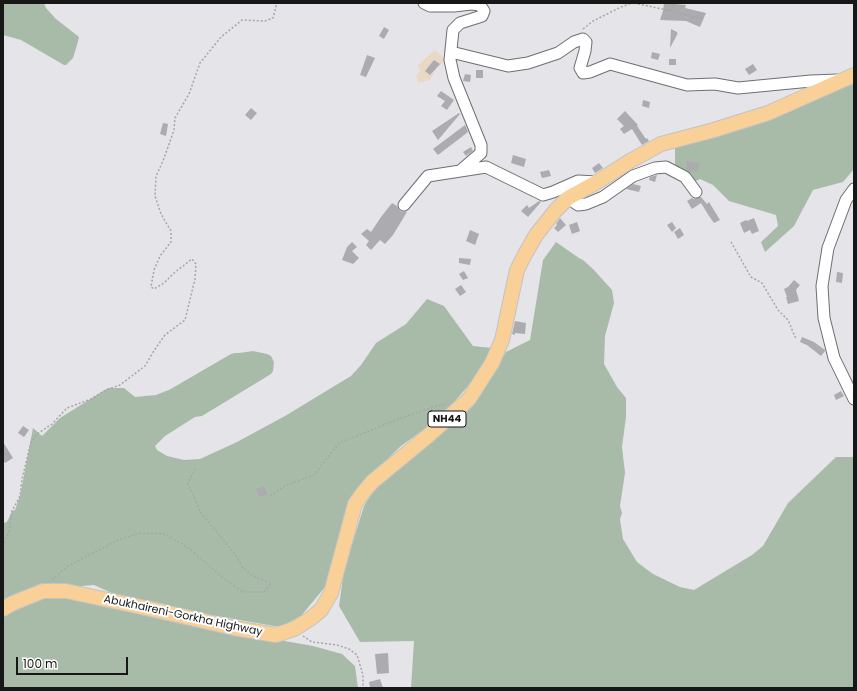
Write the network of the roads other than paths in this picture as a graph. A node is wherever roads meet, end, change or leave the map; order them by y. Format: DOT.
graph roads {
  1 [pos="424,3"];
  2 [pos="451,52"];
  3 [pos="850,77"];
  4 [pos="460,171"];
  5 [pos="597,182"];
  6 [pos="854,190"];
  7 [pos="696,192"];
  8 [pos="568,198"];
  9 [pos="404,205"];
  10 [pos="854,399"];
  11 [pos="3,609"];
  1 -- 2 [label="street"];
  2 -- 3 [label="street"];
  2 -- 4 [label="street"];
  3 -- 5 [label="main road, Abukhaireni-Gorkha Highway / NH44"];
  4 -- 5 [label="street"];
  4 -- 9 [label="street"];
  5 -- 8 [label="main road, Abukhaireni-Gorkha Highway / NH44"];
  6 -- 10 [label="street"];
  7 -- 8 [label="street"];
  8 -- 11 [label="main road, Abukhaireni-Gorkha Highway / NH44"];
}
